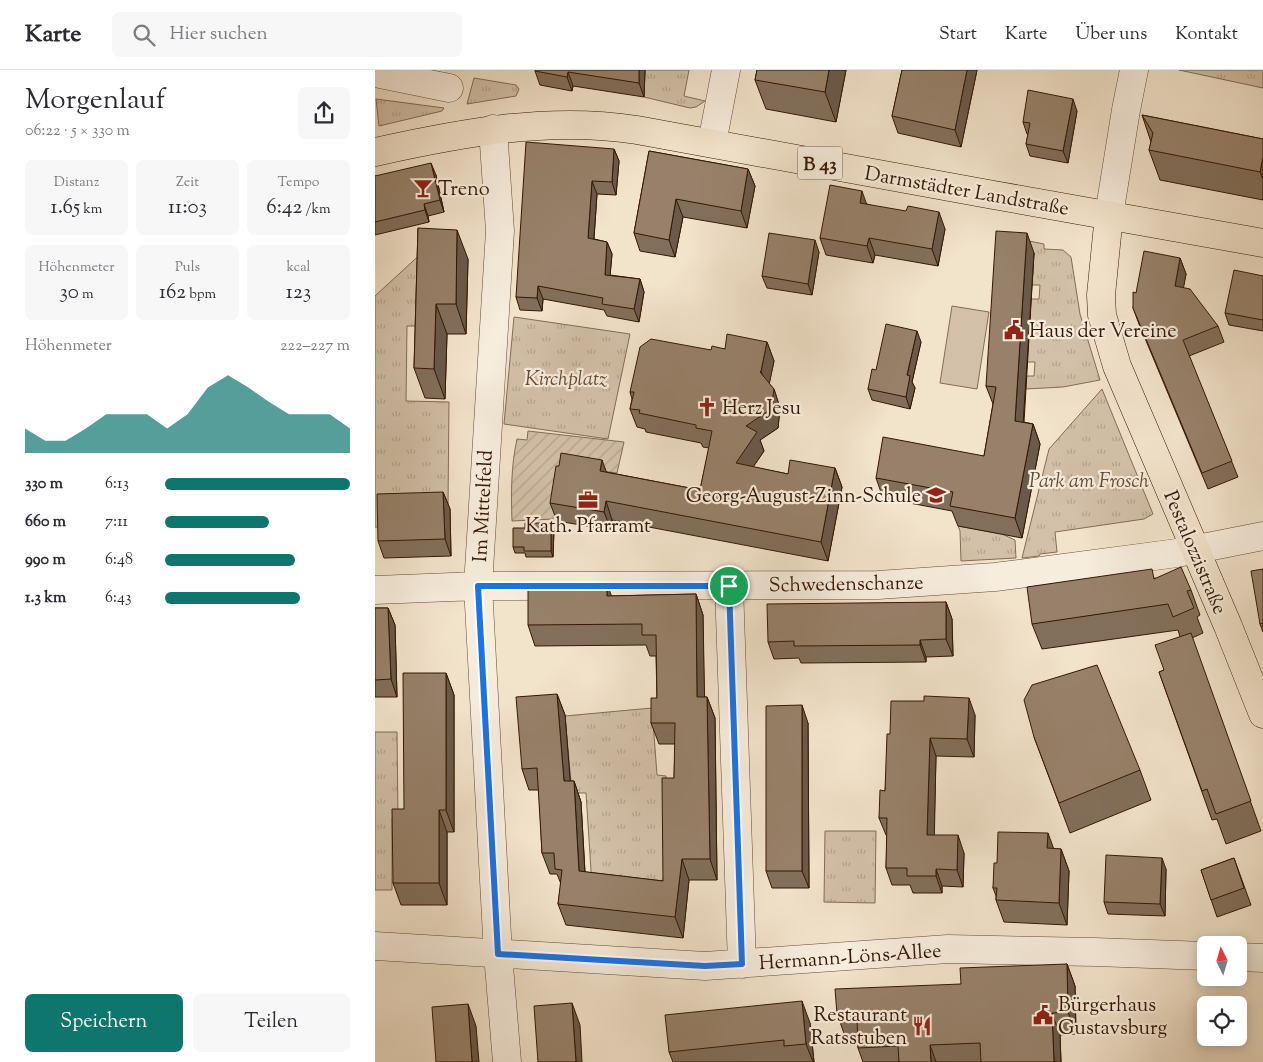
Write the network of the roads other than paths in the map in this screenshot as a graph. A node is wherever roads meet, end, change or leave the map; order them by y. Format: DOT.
graph roads {
  1 [pos="726,70"];
  2 [pos="1135,70"];
  3 [pos="375,74"];
  4 [pos="449,88"];
  5 [pos="493,130"];
  6 [pos="712,143"];
  7 [pos="375,152"];
  8 [pos="1109,216"];
  9 [pos="1263,243"];
  10 [pos="1263,536"];
  11 [pos="1194,549"];
  12 [pos="478,586"];
  13 [pos="729,586"];
  14 [pos="375,590"];
  15 [pos="1263,714"];
  16 [pos="375,946"];
  17 [pos="498,954"];
  18 [pos="1197,956"];
  19 [pos="1247,957"];
  20 [pos="1263,958"];
  21 [pos="742,964"];
  22 [pos="507,1062"];
  1 -- 6 [label="street"];
  2 -- 8 [label="street"];
  3 -- 4 [label="street"];
  5 -- 6 [label="main road, Darmstädter Landstraße / B 43"];
  5 -- 7 [label="main road, Darmstädter Landstraße / B 43"];
  5 -- 12 [label="street, Im Mittelfeld"];
  6 -- 8 [label="main road, Darmstädter Landstraße / B 43"];
  8 -- 9 [label="main road, Darmstädter Landstraße / B 43"];
  8 -- 11 [label="main road, Pestalozzistraße"];
  10 -- 11 [label="street, Schwedenschanze"];
  11 -- 13 [label="street, Schwedenschanze"];
  11 -- 15 [label="main road, Pestalozzistraße"];
  12 -- 13 [label="street, Schwedenschanze"];
  12 -- 14 [label="street, Schwedenschanze"];
  12 -- 17 [label="street, Im Mittelfeld"];
  13 -- 21 [label="street"];
  16 -- 17 [label="street, Hermann-Löns-Allee"];
  17 -- 21 [label="street, Hermann-Löns-Allee"];
  17 -- 22 [label="street, Im Mittelfeld"];
  18 -- 21 [label="street, Hermann-Löns-Allee"];
  19 -- 20 [label="street"];
}
